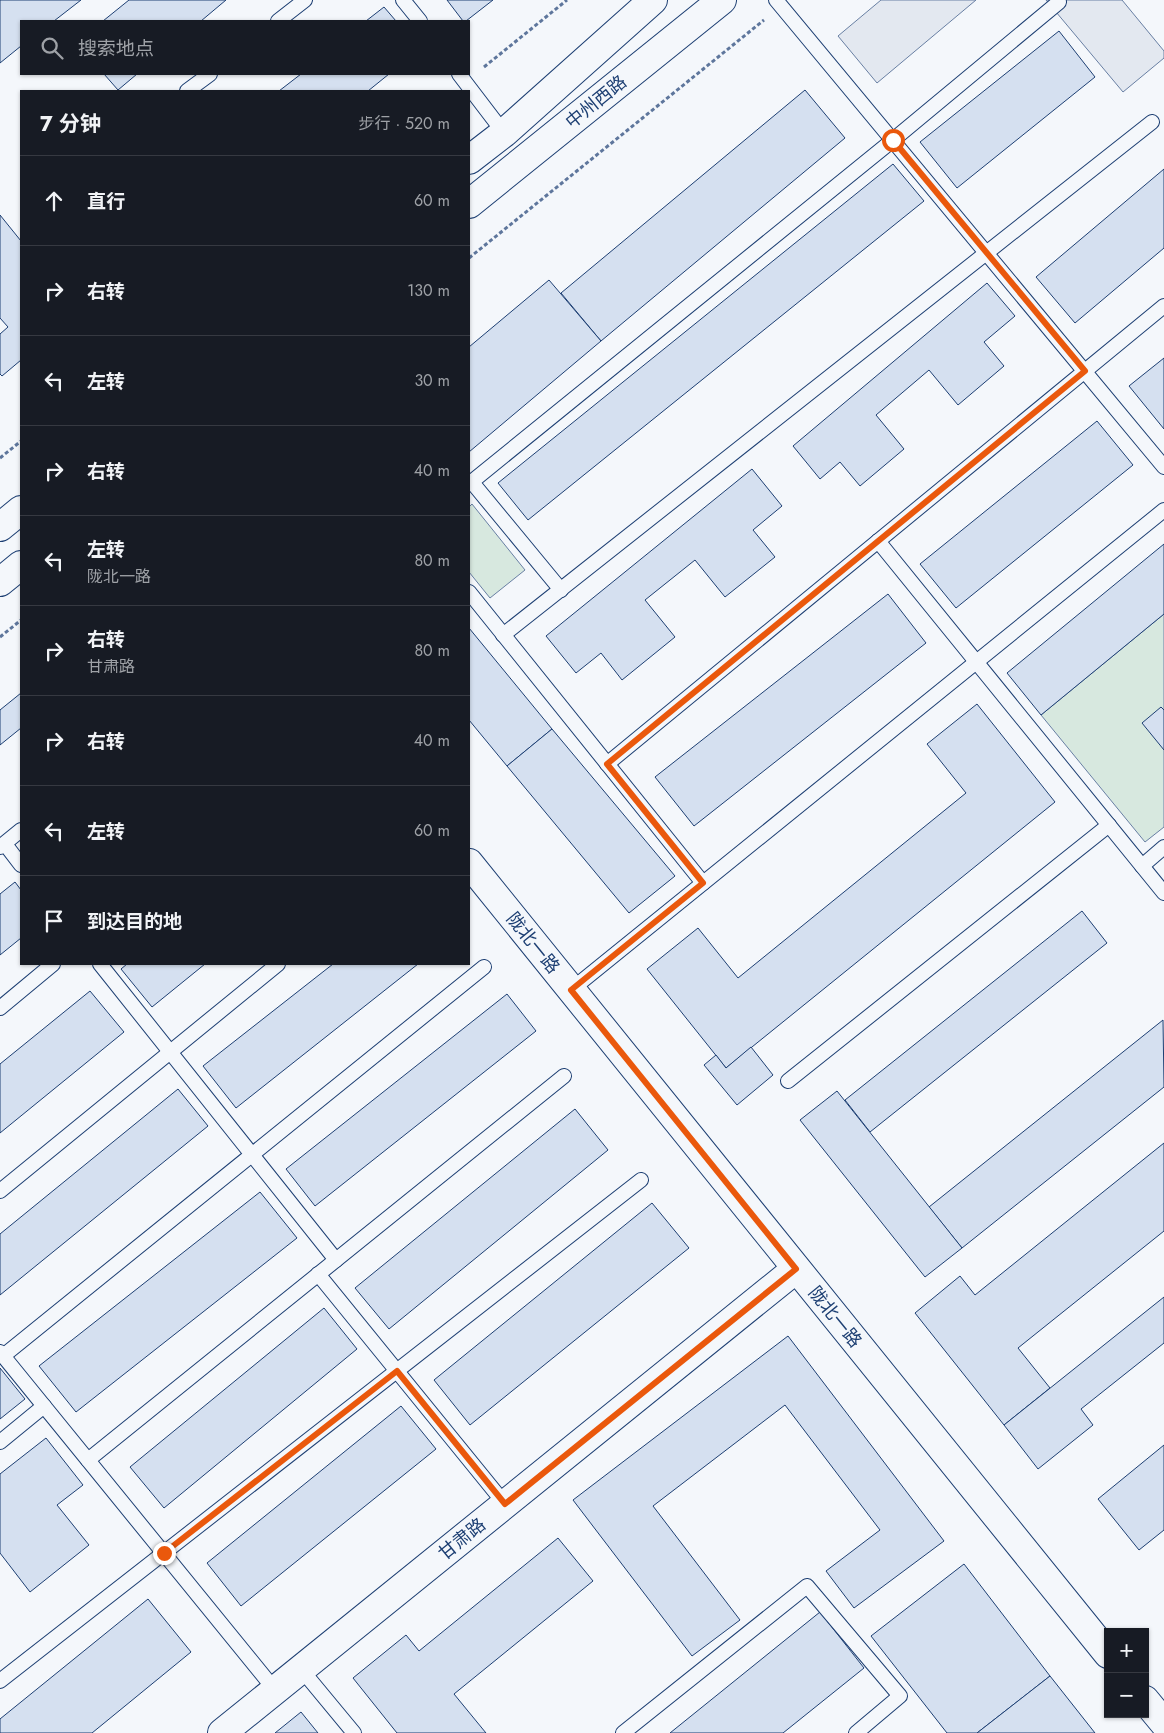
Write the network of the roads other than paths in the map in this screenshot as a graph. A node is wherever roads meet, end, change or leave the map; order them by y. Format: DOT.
graph roads {
  1 [pos="305,0"];
  2 [pos="404,0"];
  3 [pos="653,0"];
  4 [pos="722,0"];
  5 [pos="1059,2"];
  6 [pos="779,3"];
  7 [pos="279,20"];
  8 [pos="419,20"];
  9 [pos="209,75"];
  10 [pos="462,78"];
  11 [pos="188,90"];
  12 [pos="1152,122"];
  13 [pos="504,132"];
  14 [pos="893,140"];
  15 [pos="470,159"];
  16 [pos="470,203"];
  17 [pos="987,253"];
  18 [pos="1164,306"];
  19 [pos="1085,371"];
  20 [pos="1164,467"];
  21 [pos="470,483"];
  22 [pos="1164,510"];
  23 [pos="20,511"];
  24 [pos="0,527"];
  25 [pos="878,541"];
  26 [pos="20,566"];
  27 [pos="0,582"];
  28 [pos="561,590"];
  29 [pos="470,593"];
  30 [pos="504,635"];
  31 [pos="976,662"];
  32 [pos="607,764"];
  33 [pos="1109,825"];
  34 [pos="20,831"];
  35 [pos="2,846"];
  36 [pos="1164,848"];
  37 [pos="20,864"];
  38 [pos="470,864"];
  39 [pos="1142,866"];
  40 [pos="703,883"];
  41 [pos="1164,893"];
  42 [pos="52,965"];
  43 [pos="101,965"];
  44 [pos="277,965"];
  45 [pos="484,967"];
  46 [pos="571,990"];
  47 [pos="0,1008"];
  48 [pos="170,1052"];
  49 [pos="564,1076"];
  50 [pos="788,1081"];
  51 [pos="252,1155"];
  52 [pos="641,1180"];
  53 [pos="0,1191"];
  54 [pos="336,1260"];
  55 [pos="796,1269"];
  56 [pos="318,1274"];
  57 [pos="2,1354"];
  58 [pos="397,1371"];
  59 [pos="44,1406"];
  60 [pos="0,1442"];
  61 [pos="88,1460"];
  62 [pos="505,1504"];
  63 [pos="164,1553"];
  64 [pos="1104,1649"];
  65 [pos="301,1669"];
  66 [pos="0,1681"];
  67 [pos="275,1690"];
  68 [pos="1149,1705"];
  69 [pos="1164,1723"];
  70 [pos="222,1733"];
  71 [pos="354,1733"];
  72 [pos="623,1733"];
  73 [pos="856,1733"];
  1 -- 7 [label="lane"];
  2 -- 8 [label="lane"];
  3 -- 13 [label="street, 中州西路"];
  4 -- 16 [label="street, 中州西路"];
  5 -- 14 [label="lane"];
  6 -- 14 [label="lane"];
  9 -- 11 [label="lane"];
  10 -- 13 [label="lane"];
  12 -- 17 [label="lane"];
  13 -- 15 [label="street, 中州西路"];
  14 -- 17 [label="lane"];
  14 -- 21 [label="lane"];
  17 -- 19 [label="lane"];
  17 -- 28 [label="lane"];
  18 -- 19 [label="lane"];
  19 -- 20 [label="lane"];
  19 -- 25 [label="lane"];
  21 -- 28 [label="lane"];
  22 -- 31 [label="lane"];
  23 -- 24 [label="street"];
  25 -- 31 [label="lane"];
  25 -- 32 [label="lane"];
  26 -- 27 [label="street"];
  28 -- 30 [label="lane"];
  29 -- 30 [label="lane"];
  30 -- 32 [label="lane"];
  31 -- 33 [label="lane"];
  31 -- 40 [label="lane"];
  32 -- 40 [label="lane"];
  33 -- 39 [label="lane"];
  33 -- 50 [label="lane"];
  34 -- 35 [label="lane"];
  35 -- 37 [label="lane"];
  36 -- 39 [label="lane"];
  38 -- 46 [label="street, 陇北一路"];
  39 -- 41 [label="lane"];
  40 -- 46 [label="lane"];
  42 -- 47 [label="lane"];
  43 -- 48 [label="lane"];
  44 -- 48 [label="lane"];
  45 -- 51 [label="lane"];
  46 -- 55 [label="street, 陇北一路"];
  48 -- 51 [label="lane"];
  48 -- 53 [label="lane"];
  49 -- 54 [label="lane"];
  51 -- 54 [label="lane"];
  51 -- 57 [label="lane"];
  52 -- 58 [label="lane"];
  54 -- 56 [label="lane"];
  55 -- 62 [label="street, 甘肃路"];
  55 -- 64 [label="street, 陇北一路"];
  56 -- 58 [label="lane"];
  56 -- 61 [label="lane"];
  57 -- 59 [label="lane"];
  58 -- 62 [label="lane"];
  58 -- 63 [label="lane"];
  59 -- 60 [label="lane"];
  59 -- 61 [label="lane"];
  61 -- 63 [label="lane"];
  62 -- 65 [label="street, 甘肃路"];
  63 -- 66 [label="lane"];
  63 -- 67 [label="lane"];
  65 -- 67 [label="street, 甘肃路"];
  65 -- 71 [label="lane"];
  67 -- 70 [label="street, 甘肃路"];
  68 -- 69 [label="street"];
  72 -- 73 [label="lane"];
}
